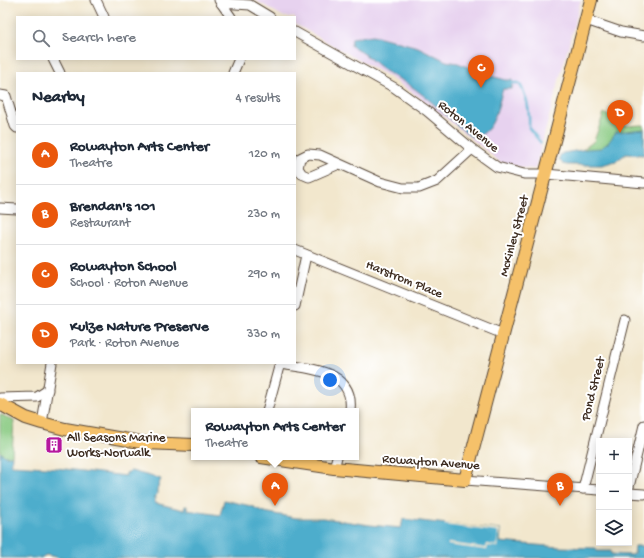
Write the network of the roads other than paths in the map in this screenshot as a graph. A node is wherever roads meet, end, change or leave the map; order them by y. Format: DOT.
graph roads {
  1 [pos="96,0"];
  2 [pos="591,0"];
  3 [pos="221,1"];
  4 [pos="104,16"];
  5 [pos="230,16"];
  6 [pos="268,16"];
  7 [pos="586,20"];
  8 [pos="296,33"];
  9 [pos="644,36"];
  10 [pos="54,60"];
  11 [pos="239,60"];
  12 [pos="60,72"];
  13 [pos="233,72"];
  14 [pos="0,95"];
  15 [pos="16,127"];
  16 [pos="472,149"];
  17 [pos="339,164"];
  18 [pos="546,174"];
  19 [pos="644,183"];
  20 [pos="0,208"];
  21 [pos="16,208"];
  22 [pos="296,250"];
  23 [pos="306,255"];
  24 [pos="296,301"];
  25 [pos="625,320"];
  26 [pos="503,334"];
  27 [pos="52,364"];
  28 [pos="280,364"];
  29 [pos="286,364"];
  30 [pos="48,390"];
  31 [pos="0,398"];
  32 [pos="0,404"];
  33 [pos="268,408"];
  34 [pos="350,408"];
  35 [pos="42,424"];
  36 [pos="644,425"];
  37 [pos="191,445"];
  38 [pos="298,460"];
  39 [pos="336,463"];
  40 [pos="632,474"];
  41 [pos="465,480"];
  42 [pos="583,488"];
  43 [pos="596,490"];
  44 [pos="632,493"];
  45 [pos="644,494"];
  1 -- 4 [label="street"];
  2 -- 7 [label="main road, McKinley Street"];
  3 -- 5 [label="street"];
  3 -- 6 [label="street"];
  7 -- 9 [label="street"];
  7 -- 18 [label="main road, McKinley Street"];
  8 -- 16 [label="street, Roton Avenue"];
  10 -- 12 [label="street"];
  11 -- 13 [label="street"];
  14 -- 15 [label="street"];
  16 -- 17 [label="street"];
  16 -- 18 [label="street, Roton Avenue"];
  18 -- 19 [label="street, Roton Avenue"];
  18 -- 26 [label="main road, McKinley Street"];
  20 -- 21 [label="street"];
  22 -- 23 [label="street, Harstrom Place"];
  23 -- 24 [label="street"];
  23 -- 26 [label="street, Harstrom Place"];
  25 -- 42 [label="street, Pond Street"];
  26 -- 41 [label="main road, McKinley Street"];
  27 -- 30 [label="street"];
  28 -- 33 [label="street"];
  29 -- 34 [label="street"];
  30 -- 31 [label="street"];
  30 -- 35 [label="street"];
  32 -- 35 [label="main road"];
  35 -- 37 [label="main road"];
  36 -- 40 [label="street"];
  38 -- 39 [label="main road, Rowayton Avenue"];
  39 -- 41 [label="main road, Rowayton Avenue"];
  41 -- 42 [label="street, Rowayton Avenue"];
  42 -- 43 [label="street, Rowayton Avenue"];
  44 -- 45 [label="street"];
}
